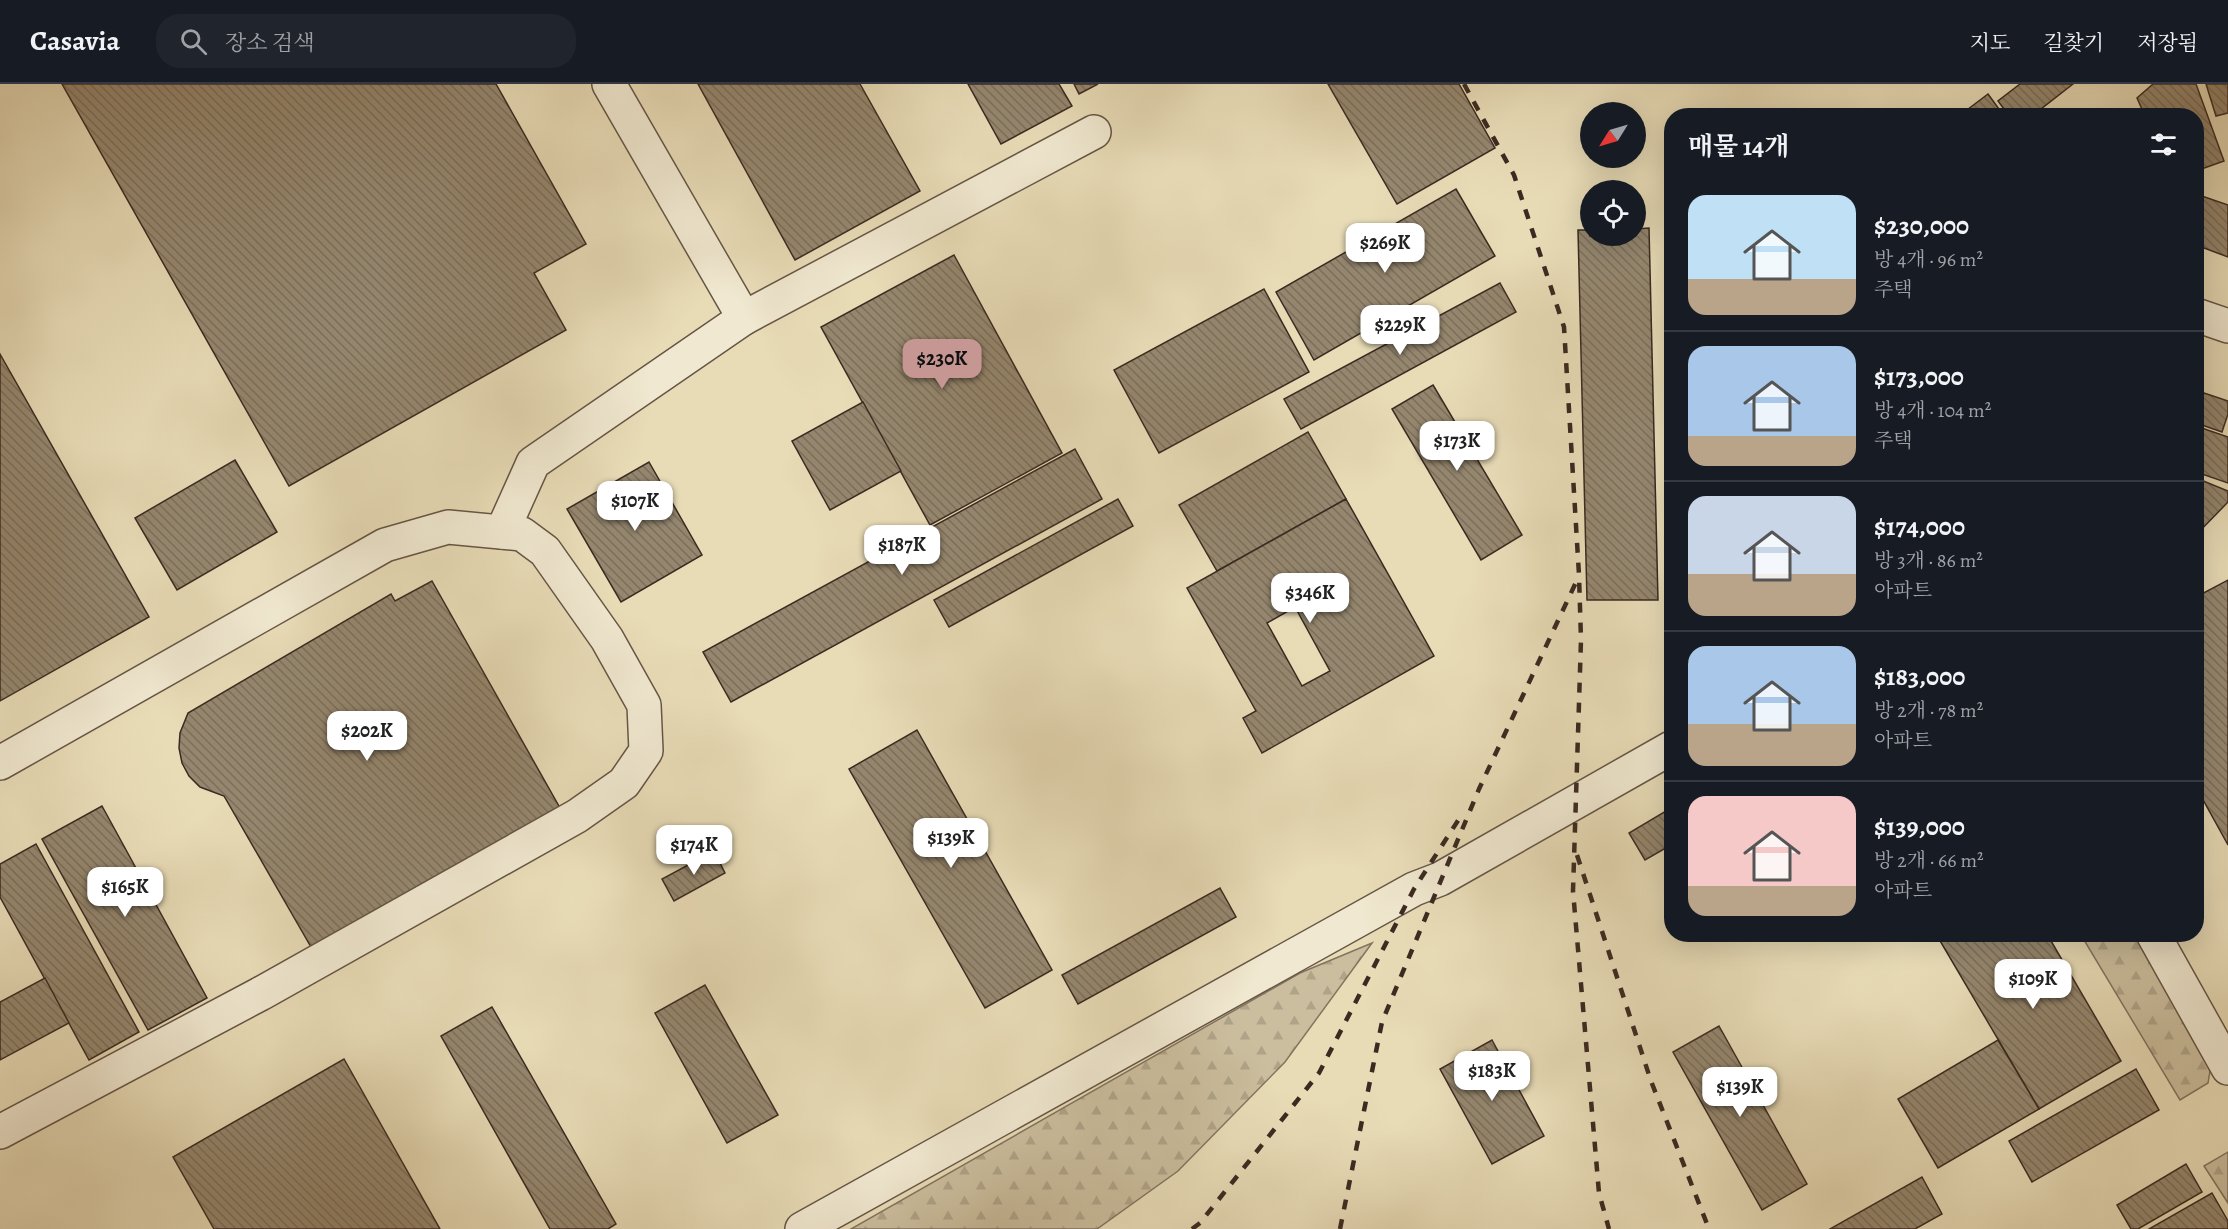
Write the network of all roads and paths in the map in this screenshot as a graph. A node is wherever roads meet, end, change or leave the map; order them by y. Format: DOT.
graph roads {
  1 [pos="609,84"];
  2 [pos="1094,132"];
  3 [pos="744,318"];
  4 [pos="2204,318"];
  5 [pos="2228,326"];
  6 [pos="502,532"];
  7 [pos="1664,752"];
  8 [pos="0,763"];
  9 [pos="2157,942"];
  10 [pos="2228,1068"];
  11 [pos="0,1132"];
  12 [pos="802,1229"];
  1 -- 3 [label="street"];
  2 -- 3 [label="street"];
  3 -- 6 [label="street"];
  4 -- 5 [label="street"];
  6 -- 8 [label="street"];
  6 -- 11 [label="street"];
  7 -- 12 [label="street"];
  9 -- 10 [label="street"];
}
